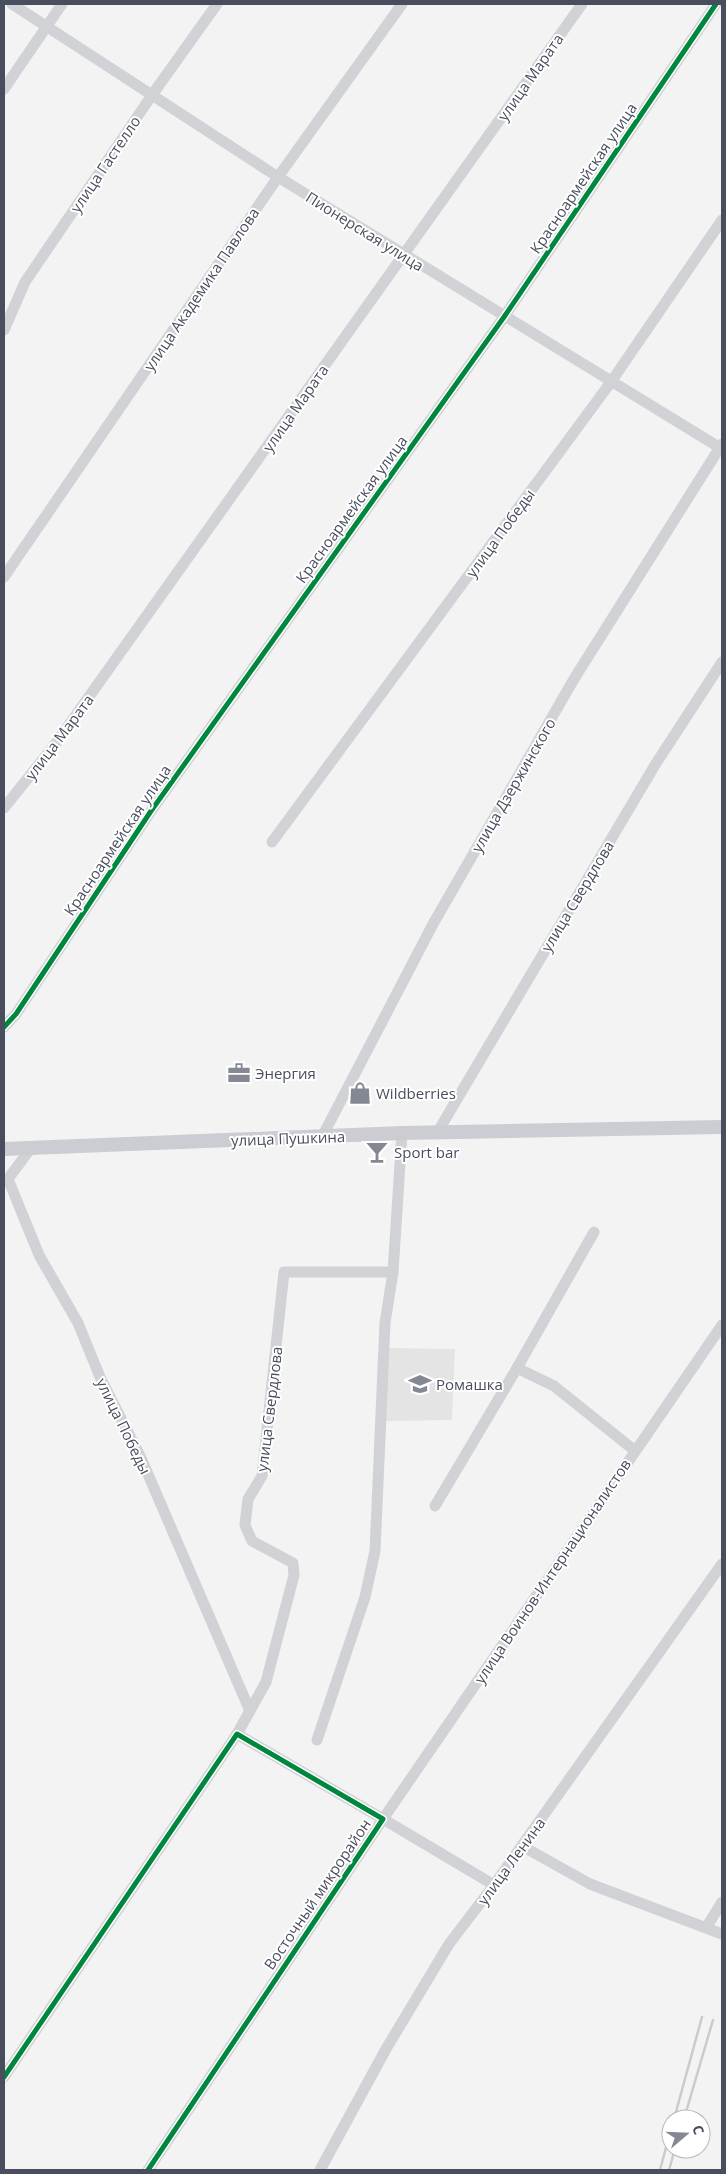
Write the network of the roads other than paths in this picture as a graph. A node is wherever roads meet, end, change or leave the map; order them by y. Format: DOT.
graph roads {
  1 [pos="12,4"];
  2 [pos="62,4"];
  3 [pos="217,4"];
  4 [pos="402,4"];
  5 [pos="582,4"];
  6 [pos="716,4"];
  7 [pos="46,26"];
  8 [pos="4,89"];
  9 [pos="152,95"];
  10 [pos="278,177"];
  11 [pos="722,220"];
  12 [pos="404,255"];
  13 [pos="504,316"];
  14 [pos="4,330"];
  15 [pos="610,382"];
  16 [pos="721,447"];
  17 [pos="4,577"];
  18 [pos="722,662"];
  19 [pos="4,808"];
  20 [pos="272,842"];
  21 [pos="4,1027"];
  22 [pos="722,1127"];
  23 [pos="402,1133"];
  24 [pos="437,1133"];
  25 [pos="322,1137"];
  26 [pos="31,1148"];
  27 [pos="4,1149"];
  28 [pos="6,1177"];
  29 [pos="594,1232"];
  30 [pos="393,1272"];
  31 [pos="722,1324"];
  32 [pos="517,1368"];
  33 [pos="634,1450"];
  34 [pos="435,1506"];
  35 [pos="722,1564"];
  36 [pos="250,1710"];
  37 [pos="237,1734"];
  38 [pos="317,1740"];
  39 [pos="383,1819"];
  40 [pos="522,1846"];
  41 [pos="494,1885"];
  42 [pos="722,1902"];
  43 [pos="706,1928"];
  44 [pos="722,1934"];
  45 [pos="4,2077"];
  46 [pos="148,2170"];
  47 [pos="320,2170"];
  1 -- 7 [label="street, Пионерская улица"];
  2 -- 7 [label="street"];
  3 -- 9 [label="street, улица Гастелло"];
  4 -- 10 [label="street, улица Академика Павлова"];
  5 -- 12 [label="street, улица Марата"];
  6 -- 13 [label="street, Красноармейская улица"];
  7 -- 8 [label="street"];
  7 -- 9 [label="street, Пионерская улица"];
  9 -- 10 [label="street, Пионерская улица"];
  9 -- 14 [label="street, улица Гастелло"];
  10 -- 12 [label="street, Пионерская улица"];
  10 -- 17 [label="street, улица Академика Павлова"];
  11 -- 15 [label="street, улица Победы"];
  12 -- 13 [label="street, Пионерская улица"];
  12 -- 19 [label="street, улица Марата"];
  13 -- 15 [label="street, Пионерская улица"];
  13 -- 21 [label="street, Красноармейская улица"];
  15 -- 16 [label="street, Пионерская улица"];
  15 -- 20 [label="street, улица Победы"];
  16 -- 25 [label="street, улица Дзержинского"];
  18 -- 24 [label="street, улица Свердлова"];
  22 -- 24 [label="main road, улица Пушкина"];
  23 -- 24 [label="main road, улица Пушкина"];
  23 -- 25 [label="main road, улица Пушкина"];
  23 -- 30 [label="street"];
  25 -- 26 [label="main road, улица Пушкина"];
  26 -- 27 [label="main road, улица Пушкина"];
  26 -- 28 [label="street, улица Победы"];
  28 -- 36 [label="street, улица Победы"];
  29 -- 32 [label="street"];
  30 -- 36 [label="street, улица Свердлова"];
  30 -- 38 [label="street"];
  31 -- 33 [label="street, улица Воинов-Интернационалистов"];
  32 -- 33 [label="street"];
  32 -- 34 [label="street"];
  33 -- 39 [label="street, улица Воинов-Интернационалистов"];
  35 -- 40 [label="street, улица Ленина"];
  36 -- 37 [label="street, улица Свердлова"];
  37 -- 39 [label="street, Восточный микрорайон"];
  37 -- 45 [label="street"];
  39 -- 41 [label="street"];
  39 -- 46 [label="street, Восточный микрорайон"];
  40 -- 41 [label="street, улица Ленина"];
  40 -- 43 [label="street"];
  41 -- 47 [label="street, улица Ленина"];
  42 -- 43 [label="street"];
  43 -- 44 [label="street"];
}
